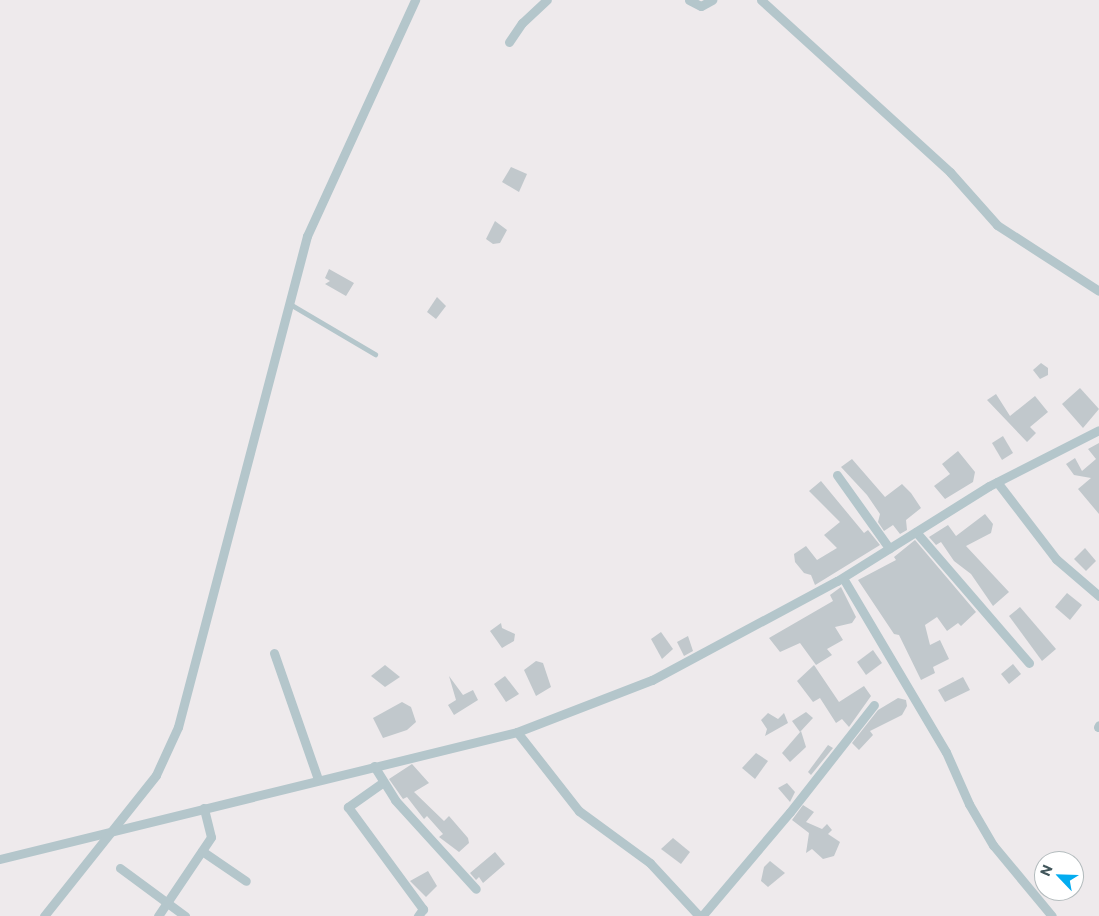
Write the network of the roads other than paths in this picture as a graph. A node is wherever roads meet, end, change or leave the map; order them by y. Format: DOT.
graph roads {
  1 [pos="415,0"];
  2 [pos="547,0"];
  3 [pos="689,0"];
  4 [pos="712,0"];
  5 [pos="761,0"];
  6 [pos="509,42"];
  7 [pos="1099,290"];
  8 [pos="288,303"];
  9 [pos="375,354"];
  10 [pos="1099,430"];
  11 [pos="837,476"];
  12 [pos="997,482"];
  13 [pos="916,532"];
  14 [pos="889,548"];
  15 [pos="843,578"];
  16 [pos="1099,596"];
  17 [pos="274,653"];
  18 [pos="1030,663"];
  19 [pos="874,705"];
  20 [pos="517,732"];
  21 [pos="374,766"];
  22 [pos="318,779"];
  23 [pos="382,783"];
  24 [pos="204,808"];
  25 [pos="109,831"];
  26 [pos="202,851"];
  27 [pos="0,859"];
  28 [pos="120,868"];
  29 [pos="246,881"];
  30 [pos="476,889"];
  31 [pos="167,904"];
  32 [pos="44,916"];
  33 [pos="158,916"];
  34 [pos="185,916"];
  35 [pos="418,916"];
  36 [pos="701,916"];
  37 [pos="1052,916"];
  1 -- 8 [label="street"];
  2 -- 6 [label="street"];
  3 -- 4 [label="street"];
  5 -- 7 [label="street"];
  8 -- 9 [label="lane"];
  8 -- 25 [label="street"];
  10 -- 12 [label="street"];
  11 -- 14 [label="street"];
  12 -- 13 [label="street"];
  12 -- 16 [label="street"];
  13 -- 14 [label="street"];
  13 -- 18 [label="street"];
  14 -- 15 [label="street"];
  15 -- 20 [label="street"];
  15 -- 37 [label="street"];
  17 -- 22 [label="street"];
  19 -- 36 [label="street"];
  20 -- 21 [label="street"];
  20 -- 36 [label="street"];
  21 -- 22 [label="street"];
  21 -- 23 [label="street"];
  22 -- 24 [label="street"];
  23 -- 30 [label="street"];
  23 -- 35 [label="street"];
  24 -- 25 [label="street"];
  24 -- 26 [label="street"];
  25 -- 27 [label="street"];
  25 -- 32 [label="street"];
  26 -- 29 [label="street"];
  26 -- 31 [label="street"];
  28 -- 31 [label="street"];
  31 -- 33 [label="street"];
  31 -- 34 [label="street"];
}
